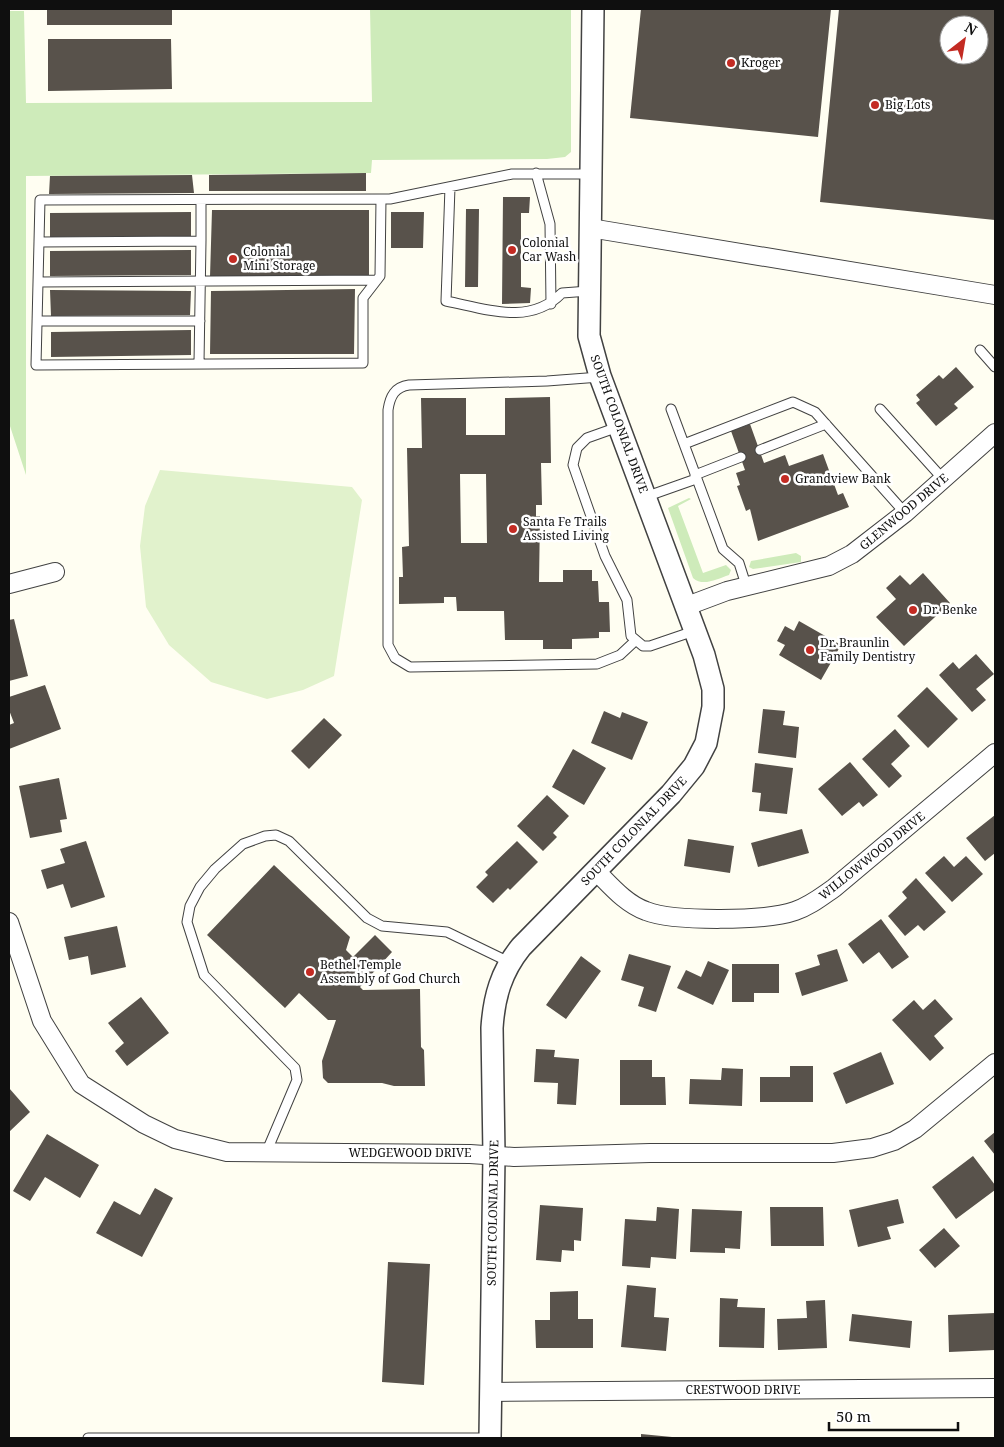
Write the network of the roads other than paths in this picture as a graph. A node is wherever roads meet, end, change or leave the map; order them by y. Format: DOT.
graph roads {
  1 [pos="593,9"];
  2 [pos="536,173"];
  3 [pos="591,174"];
  4 [pos="450,188"];
  5 [pos="381,199"];
  6 [pos="201,200"];
  7 [pos="590,228"];
  8 [pos="201,241"];
  9 [pos="39,242"];
  10 [pos="377,280"];
  11 [pos="200,281"];
  12 [pos="38,282"];
  13 [pos="589,291"];
  14 [pos="995,294"];
  15 [pos="551,304"];
  16 [pos="37,321"];
  17 [pos="200,321"];
  18 [pos="980,350"];
  19 [pos="199,363"];
  20 [pos="995,367"];
  21 [pos="600,376"];
  22 [pos="880,408"];
  23 [pos="671,409"];
  24 [pos="826,424"];
  25 [pos="618,427"];
  26 [pos="995,433"];
  27 [pos="684,444"];
  28 [pos="760,450"];
  29 [pos="741,457"];
  30 [pos="695,477"];
  31 [pos="943,479"];
  32 [pos="645,497"];
  33 [pos="905,512"];
  34 [pos="55,572"];
  35 [pos="9,584"];
  36 [pos="746,585"];
  37 [pos="687,606"];
  38 [pos="695,631"];
  39 [pos="635,641"];
  40 [pos="995,753"];
  41 [pos="596,871"];
  42 [pos="9,922"];
  43 [pos="509,962"];
  44 [pos="995,1063"];
  45 [pos="266,1153"];
  46 [pos="494,1155"];
  47 [pos="995,1388"];
  48 [pos="490,1392"];
  49 [pos="88,1438"];
  50 [pos="490,1438"];
  1 -- 3 [label="street, SOUTH COLONIAL DRIVE"];
  2 -- 3 [label="lane"];
  2 -- 4 [label="lane"];
  2 -- 15 [label="lane"];
  3 -- 7 [label="street, SOUTH COLONIAL DRIVE"];
  4 -- 5 [label="lane"];
  4 -- 15 [label="lane"];
  5 -- 6 [label="lane"];
  5 -- 10 [label="lane"];
  6 -- 8 [label="lane"];
  6 -- 9 [label="lane"];
  7 -- 13 [label="street, SOUTH COLONIAL DRIVE"];
  7 -- 14 [label="street"];
  8 -- 9 [label="lane"];
  8 -- 11 [label="lane"];
  9 -- 12 [label="lane"];
  10 -- 11 [label="lane"];
  10 -- 19 [label="lane"];
  11 -- 12 [label="lane"];
  11 -- 17 [label="lane"];
  12 -- 16 [label="lane"];
  13 -- 15 [label="lane"];
  13 -- 21 [label="street, SOUTH COLONIAL DRIVE"];
  16 -- 17 [label="lane"];
  16 -- 19 [label="lane"];
  17 -- 19 [label="lane"];
  18 -- 20 [label="lane"];
  21 -- 25 [label="street, SOUTH COLONIAL DRIVE"];
  21 -- 39 [label="lane"];
  22 -- 31 [label="lane"];
  23 -- 27 [label="lane"];
  24 -- 27 [label="lane"];
  24 -- 28 [label="lane"];
  24 -- 33 [label="lane"];
  25 -- 32 [label="street, SOUTH COLONIAL DRIVE"];
  25 -- 39 [label="lane"];
  26 -- 31 [label="street, GLENWOOD DRIVE"];
  27 -- 30 [label="lane"];
  29 -- 30 [label="lane"];
  30 -- 32 [label="lane"];
  30 -- 36 [label="lane"];
  31 -- 33 [label="street, GLENWOOD DRIVE"];
  32 -- 37 [label="street, SOUTH COLONIAL DRIVE"];
  33 -- 36 [label="street, GLENWOOD DRIVE"];
  34 -- 35 [label="street"];
  36 -- 37 [label="street, GLENWOOD DRIVE"];
  37 -- 38 [label="street, SOUTH COLONIAL DRIVE"];
  38 -- 39 [label="lane"];
  38 -- 41 [label="street, SOUTH COLONIAL DRIVE"];
  40 -- 41 [label="street, WILLOWWOOD DRIVE"];
  41 -- 43 [label="street, SOUTH COLONIAL DRIVE"];
  42 -- 45 [label="street, WEDGEWOOD DRIVE"];
  43 -- 45 [label="lane"];
  43 -- 46 [label="street, SOUTH COLONIAL DRIVE"];
  44 -- 46 [label="street, WEDGEWOOD DRIVE"];
  45 -- 46 [label="street, WEDGEWOOD DRIVE"];
  46 -- 48 [label="street, SOUTH COLONIAL DRIVE"];
  47 -- 48 [label="street, CRESTWOOD DRIVE"];
  48 -- 50 [label="street, SOUTH COLONIAL DRIVE"];
  49 -- 50 [label="lane"];
}
